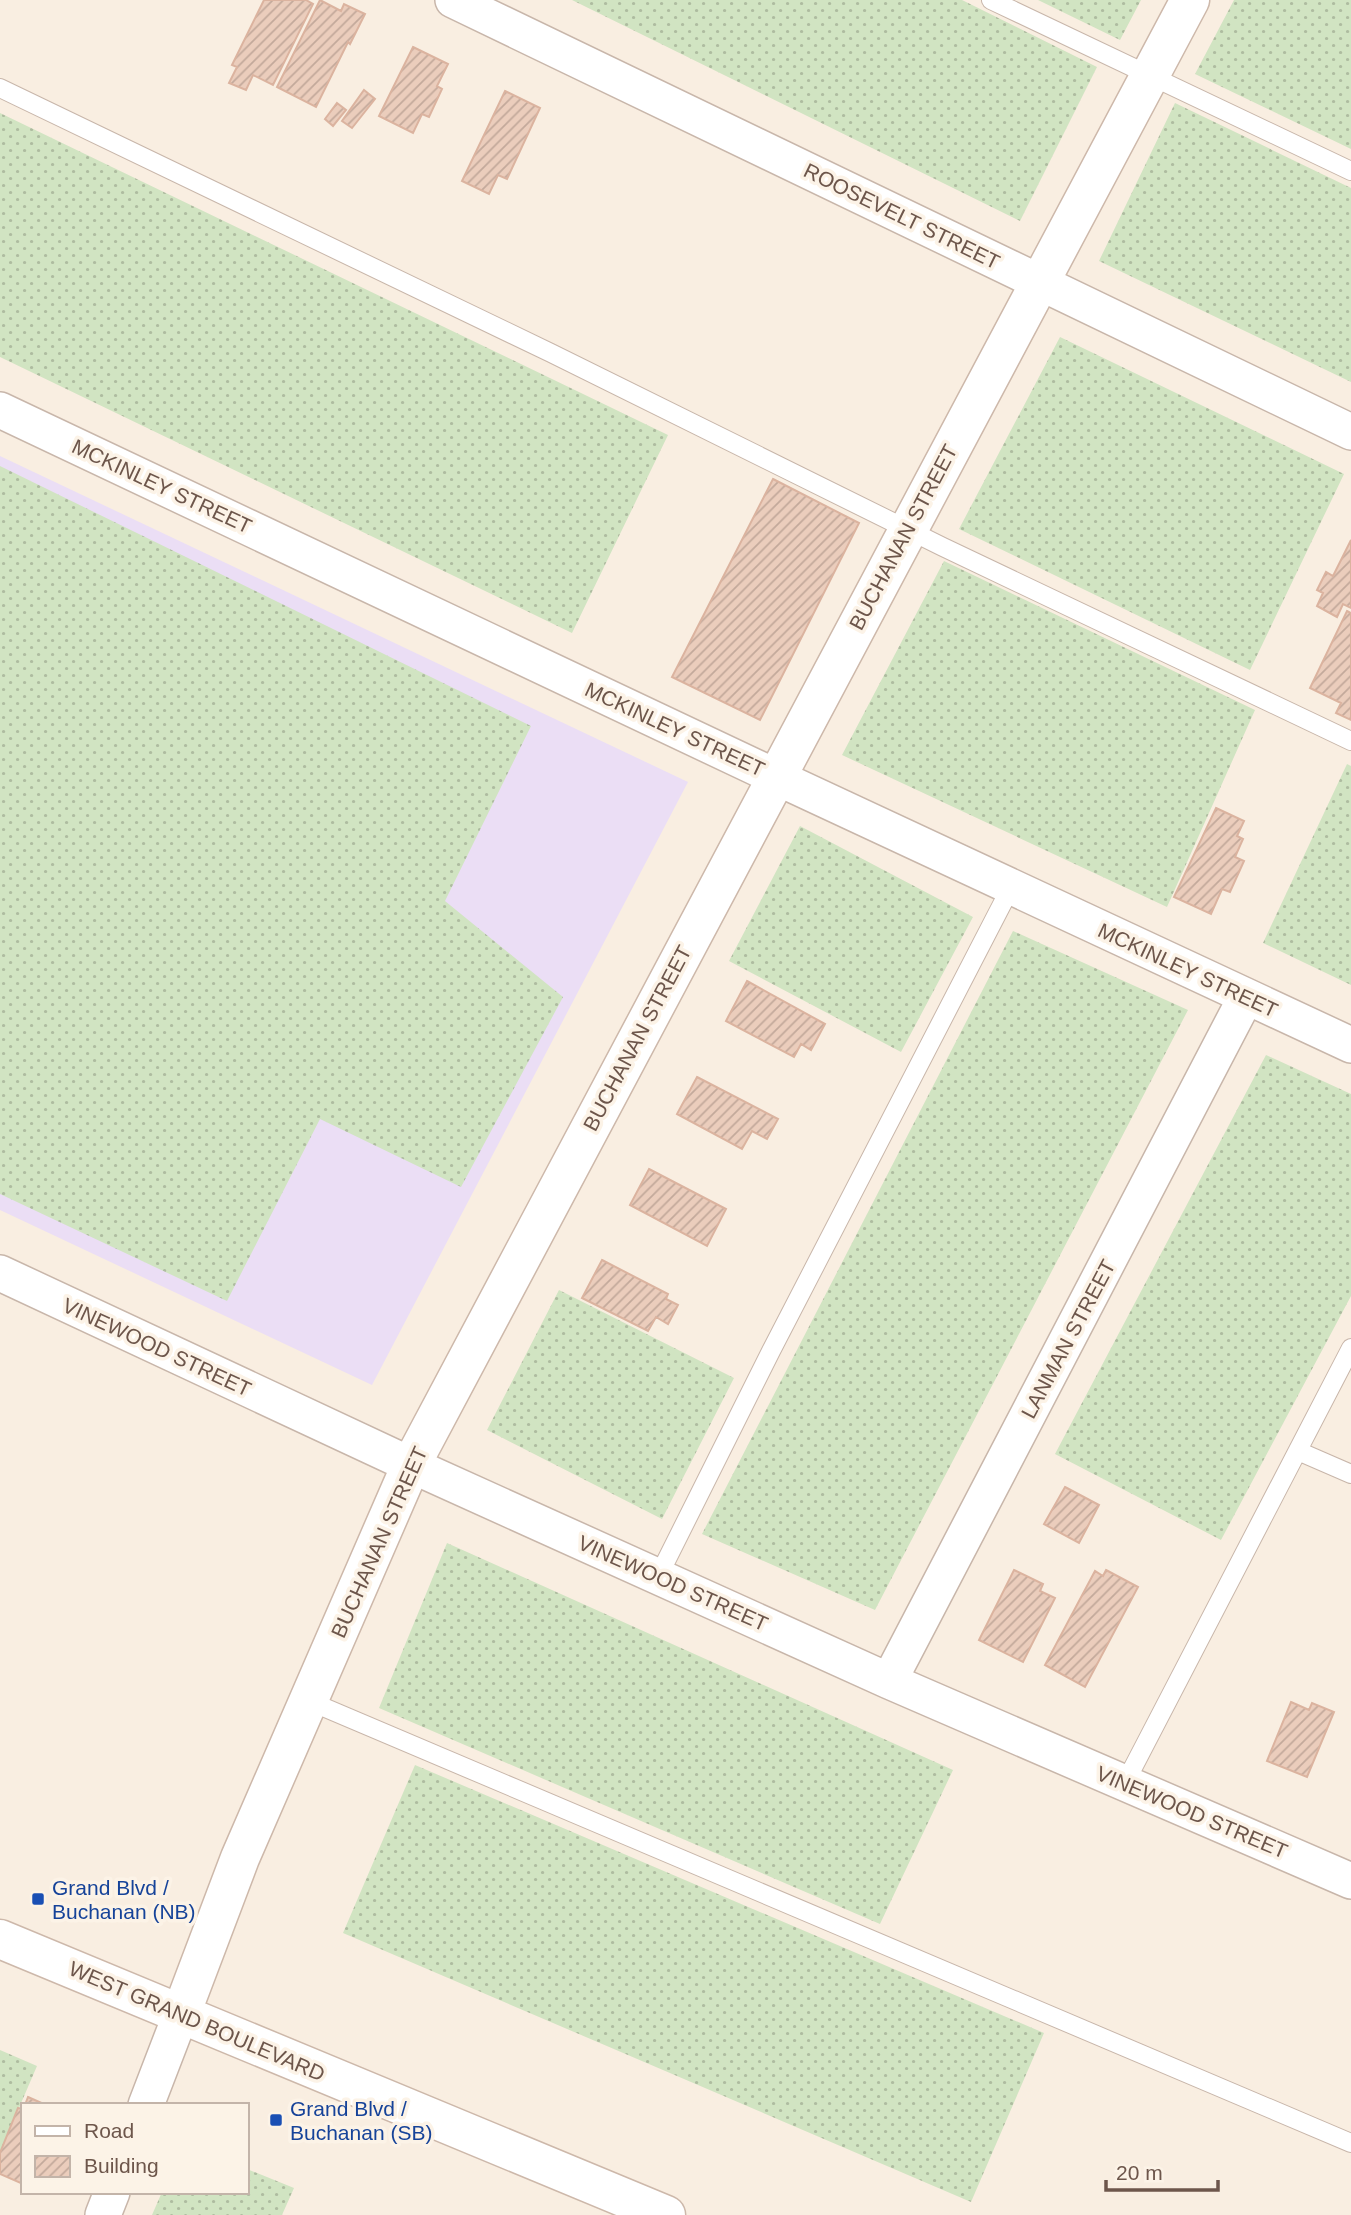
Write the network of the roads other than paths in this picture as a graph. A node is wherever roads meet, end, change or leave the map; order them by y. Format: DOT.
graph roads {
  1 [pos="453,0"];
  2 [pos="991,0"];
  3 [pos="1190,0"];
  4 [pos="1150,76"];
  5 [pos="0,88"];
  6 [pos="1351,171"];
  7 [pos="1040,282"];
  8 [pos="0,410"];
  9 [pos="1351,432"];
  10 [pos="907,530"];
  11 [pos="1351,741"];
  12 [pos="776,777"];
  13 [pos="1012,887"];
  14 [pos="1246,997"];
  15 [pos="1351,1045"];
  16 [pos="0,1273"];
  17 [pos="1351,1348"];
  18 [pos="1297,1451"];
  19 [pos="411,1465"];
  20 [pos="1351,1474"];
  21 [pos="659,1577"];
  22 [pos="889,1681"];
  23 [pos="309,1701"];
  24 [pos="1125,1783"];
  25 [pos="1351,1881"];
  26 [pos="0,1938"];
  27 [pos="181,2014"];
  28 [pos="147,2103"];
  29 [pos="1351,2143"];
  30 [pos="111,2194"];
  31 [pos="103,2215"];
  32 [pos="666,2215"];
  1 -- 7 [label="street, ROOSEVELT STREET"];
  2 -- 4 [label="lane"];
  3 -- 4 [label="street, BUCHANAN STREET"];
  4 -- 6 [label="lane"];
  4 -- 7 [label="street, BUCHANAN STREET"];
  5 -- 10 [label="lane"];
  7 -- 9 [label="street, ROOSEVELT STREET"];
  7 -- 10 [label="street, BUCHANAN STREET"];
  8 -- 12 [label="street, MCKINLEY STREET"];
  10 -- 11 [label="lane"];
  10 -- 12 [label="street, BUCHANAN STREET"];
  12 -- 13 [label="street, MCKINLEY STREET"];
  12 -- 19 [label="street, BUCHANAN STREET"];
  13 -- 14 [label="street, MCKINLEY STREET"];
  13 -- 21 [label="lane"];
  14 -- 15 [label="street, MCKINLEY STREET"];
  14 -- 22 [label="street, LANMAN STREET"];
  16 -- 19 [label="street, VINEWOOD STREET"];
  17 -- 18 [label="lane"];
  18 -- 20 [label="lane"];
  18 -- 24 [label="lane"];
  19 -- 21 [label="street, VINEWOOD STREET"];
  19 -- 23 [label="street, BUCHANAN STREET"];
  21 -- 22 [label="street, VINEWOOD STREET"];
  22 -- 24 [label="street, VINEWOOD STREET"];
  23 -- 27 [label="street, BUCHANAN STREET"];
  23 -- 29 [label="lane"];
  24 -- 25 [label="street, VINEWOOD STREET"];
  26 -- 27 [label="street, WEST GRAND BOULEVARD"];
  27 -- 28 [label="street, BUCHANAN STREET"];
  27 -- 32 [label="street, WEST GRAND BOULEVARD"];
  30 -- 31 [label="street"];
}
